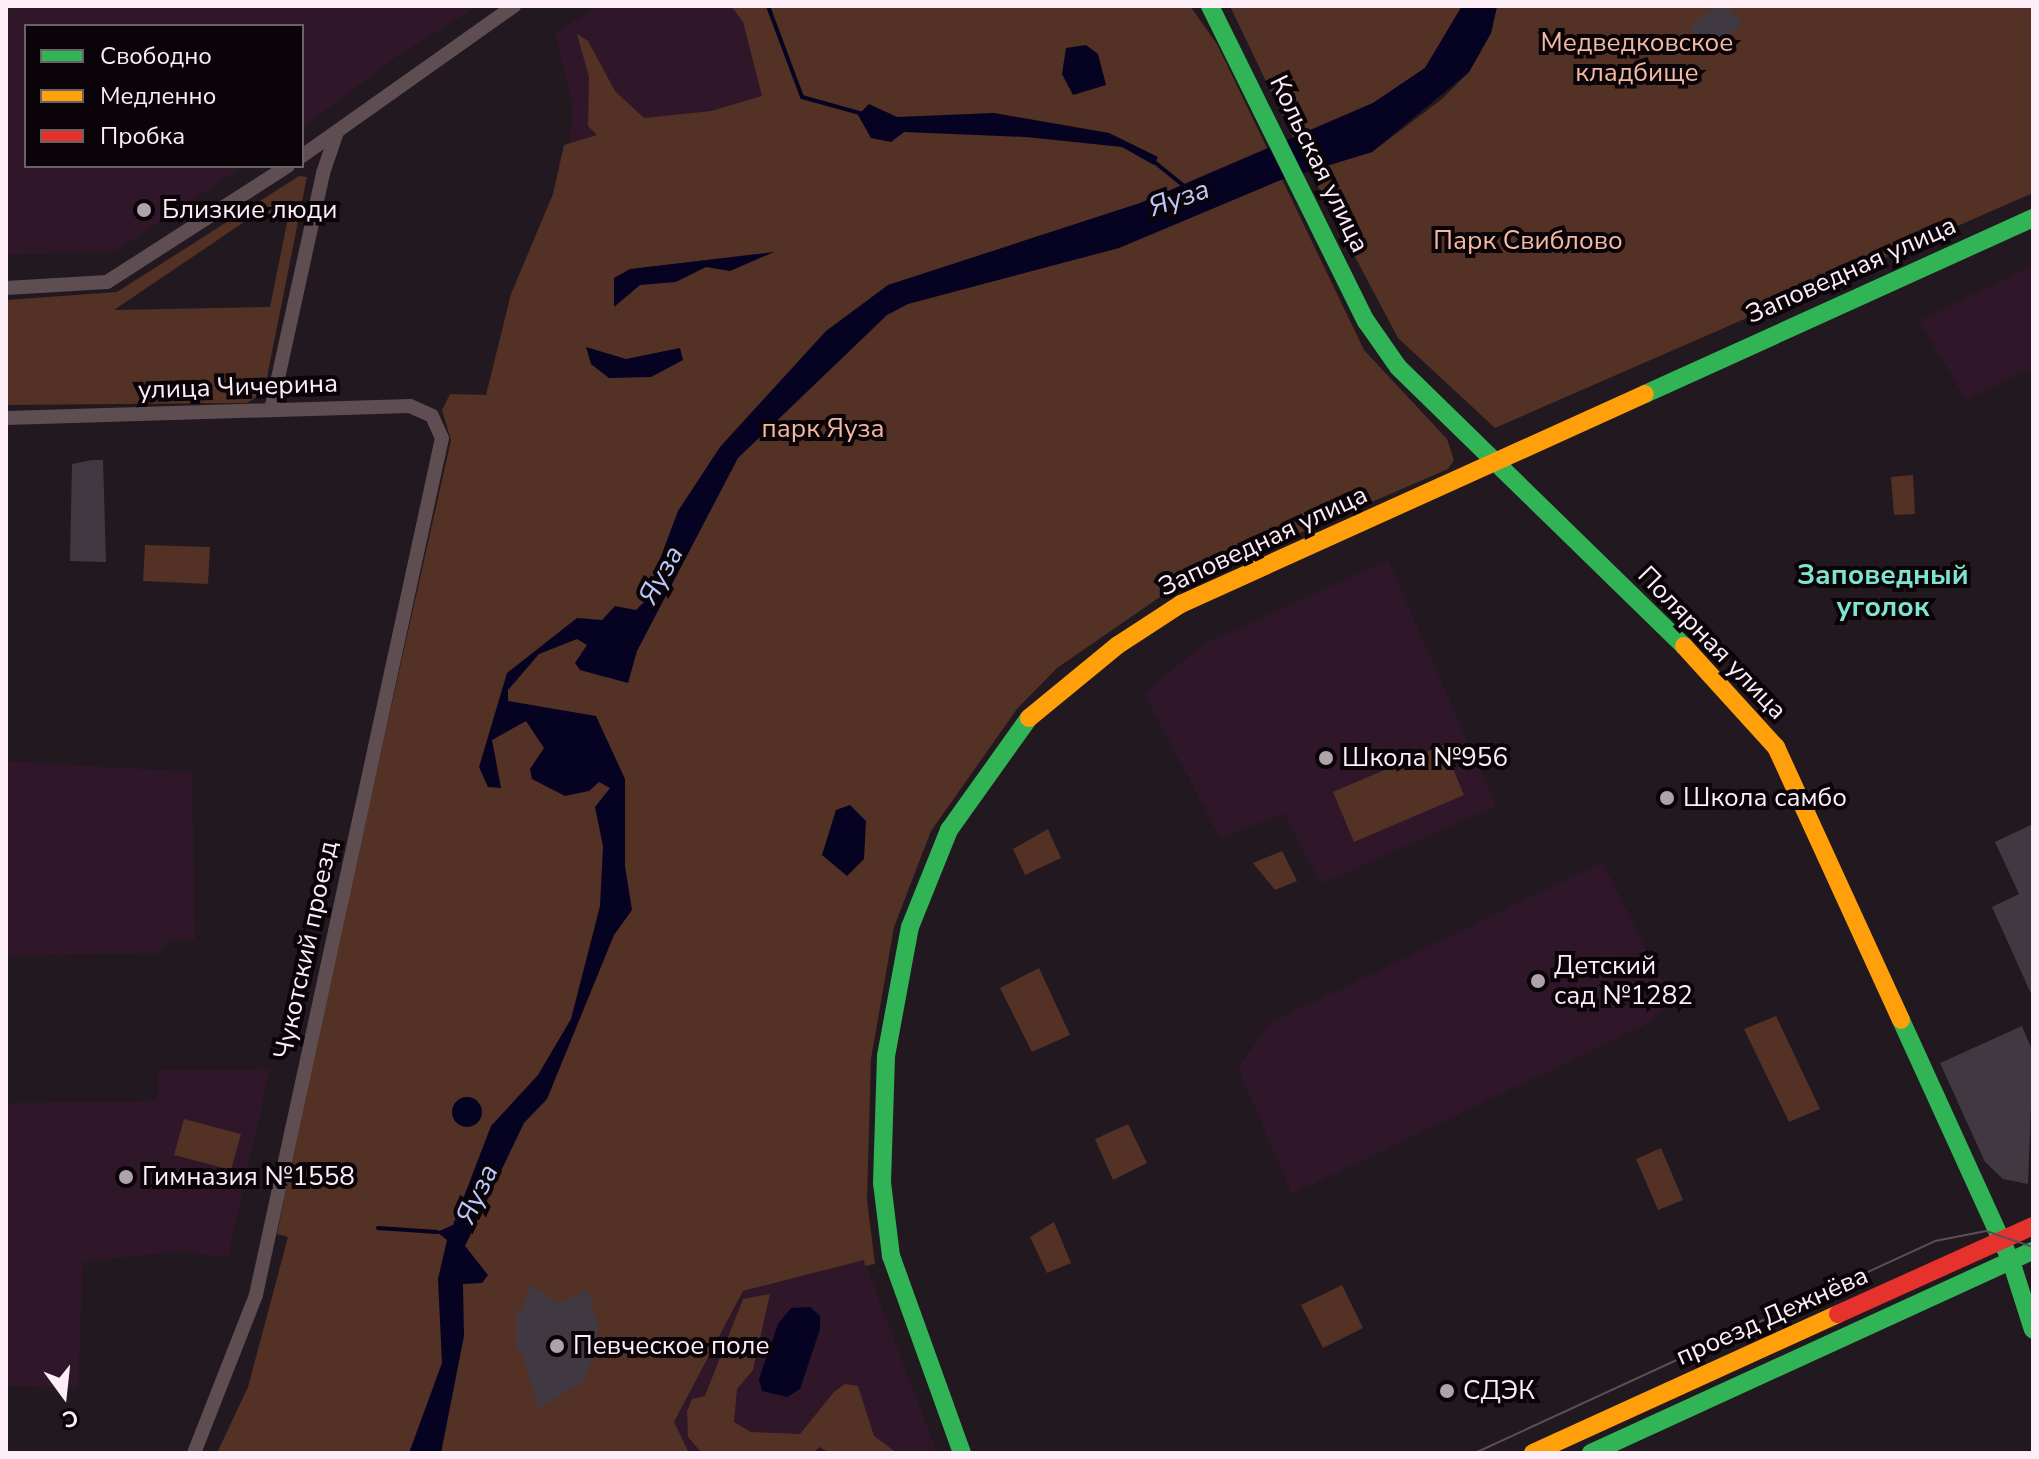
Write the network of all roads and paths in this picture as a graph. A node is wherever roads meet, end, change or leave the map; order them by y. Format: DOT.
graph roads {
  1 [pos="514,6"];
  2 [pos="1210,6"];
  3 [pos="337,132"];
  4 [pos="304,155"];
  5 [pos="285,168"];
  6 [pos="2033,218"];
  7 [pos="6,288"];
  8 [pos="1381,344"];
  9 [pos="271,410"];
  10 [pos="6,418"];
  11 [pos="441,450"];
  12 [pos="1493,463"];
  13 [pos="2033,1226"];
  14 [pos="2001,1241"];
  15 [pos="2033,1251"];
  16 [pos="2011,1261"];
  17 [pos="2033,1283"];
  18 [pos="2033,1330"];
  19 [pos="194,1453"];
  20 [pos="962,1453"];
  21 [pos="1533,1453"];
  22 [pos="1591,1453"];
  1 -- 3 [label="street"];
  2 -- 8 [label="main road, Кольская улица"];
  3 -- 4 [label="street"];
  3 -- 9 [label="street"];
  5 -- 7 [label="street"];
  6 -- 12 [label="main road, Заповедная улица"];
  8 -- 12 [label="main road, Полярная улица"];
  9 -- 10 [label="street, улица Чичерина"];
  9 -- 11 [label="street, улица Чичерина"];
  11 -- 19 [label="street, Чукотский проезд"];
  12 -- 14 [label="main road, Полярная улица"];
  12 -- 20 [label="main road, Заповедная улица"];
  13 -- 14 [label="main road, проезд Дежнёва"];
  14 -- 16 [label="main road, Полярная улица"];
  14 -- 21 [label="main road, проезд Дежнёва"];
  15 -- 16 [label="main road, проезд Дежнёва"];
  16 -- 17 [label="main road, Полярная улица"];
  16 -- 18 [label="main road, Полярная улица"];
  16 -- 22 [label="main road, проезд Дежнёва"];
}
